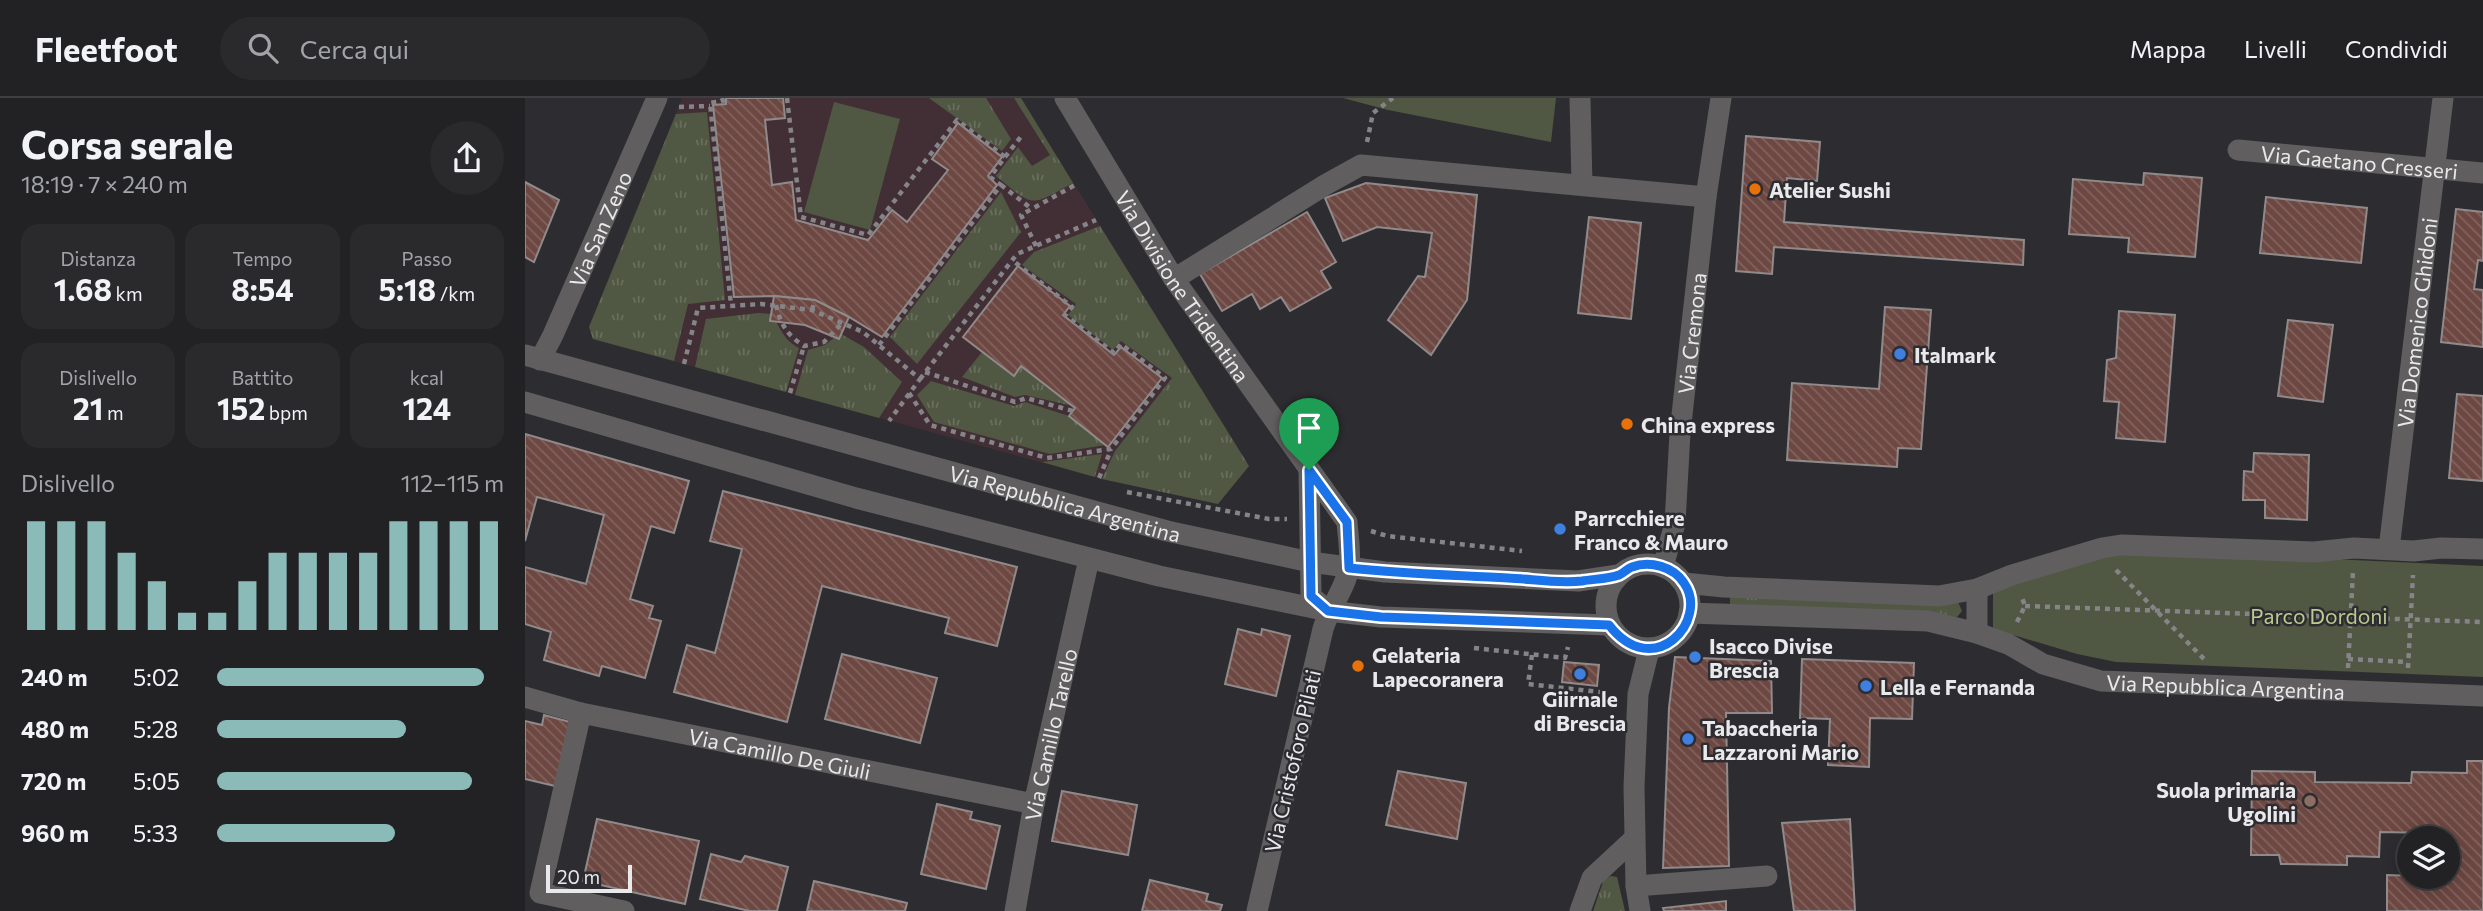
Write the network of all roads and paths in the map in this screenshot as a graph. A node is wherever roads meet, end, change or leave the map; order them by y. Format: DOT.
graph roads {
  1 [pos="657,98"];
  2 [pos="722,98"];
  3 [pos="787,98"];
  4 [pos="1065,98"];
  5 [pos="1393,98"];
  6 [pos="1580,98"];
  7 [pos="1721,98"];
  8 [pos="2443,98"];
  9 [pos="679,107"];
  10 [pos="711,107"];
  11 [pos="1023,134"];
  12 [pos="2238,150"];
  13 [pos="1005,157"];
  14 [pos="1361,165"];
  15 [pos="2433,168"];
  16 [pos="2483,173"];
  17 [pos="1001,186"];
  18 [pos="1075,186"];
  19 [pos="1582,186"];
  20 [pos="1706,198"];
  21 [pos="1032,209"];
  22 [pos="1096,220"];
  23 [pos="1036,246"];
  24 [pos="1012,260"];
  25 [pos="1174,279"];
  26 [pos="815,300"];
  27 [pos="731,305"];
  28 [pos="776,305"];
  29 [pos="812,310"];
  30 [pos="842,323"];
  31 [pos="879,345"];
  32 [pos="804,346"];
  33 [pos="532,357"];
  34 [pos="684,364"];
  35 [pos="925,372"];
  36 [pos="921,379"];
  37 [pos="790,393"];
  38 [pos="909,393"];
  39 [pos="525,402"];
  40 [pos="1073,411"];
  41 [pos="889,421"];
  42 [pos="1111,449"];
  43 [pos="1309,470"];
  44 [pos="1099,478"];
  45 [pos="1121,491"];
  46 [pos="1311,520"];
  47 [pos="1347,522"];
  48 [pos="2483,549"];
  49 [pos="2389,550"];
  50 [pos="1535,552"];
  51 [pos="1089,559"];
  52 [pos="2353,560"];
  53 [pos="1310,562"];
  54 [pos="2413,564"];
  55 [pos="2112,566"];
  56 [pos="1663,567"];
  57 [pos="1349,568"];
  58 [pos="1618,575"];
  59 [pos="1684,583"];
  60 [pos="1977,589"];
  61 [pos="2021,593"];
  62 [pos="2025,606"];
  63 [pos="2155,610"];
  64 [pos="1328,611"];
  65 [pos="1689,613"];
  66 [pos="2350,616"];
  67 [pos="2410,620"];
  68 [pos="2483,622"];
  69 [pos="1609,625"];
  70 [pos="2016,625"];
  71 [pos="1977,633"];
  72 [pos="1649,650"];
  73 [pos="1532,655"];
  74 [pos="2348,659"];
  75 [pos="2408,662"];
  76 [pos="2211,667"];
  77 [pos="2348,672"];
  78 [pos="2407,674"];
  79 [pos="1608,693"];
  80 [pos="2483,696"];
  81 [pos="525,698"];
  82 [pos="581,713"];
  83 [pos="1034,804"];
  84 [pos="1634,839"];
  85 [pos="1767,876"];
  86 [pos="1636,886"];
  87 [pos="624,911"];
  88 [pos="1015,911"];
  89 [pos="1257,911"];
  90 [pos="1580,911"];
  91 [pos="1640,911"];
  1 -- 33 [label="street, Via San Zeno"];
  2 -- 10 [label="path"];
  3 -- 13 [label="path"];
  4 -- 25 [label="street, Via Divisione Tridentina"];
  5 -- 14 [label="path"];
  6 -- 19 [label="street"];
  7 -- 20 [label="street, Via Cremona"];
  8 -- 15 [label="street, Via Domenico Ghidoni"];
  9 -- 10 [label="path"];
  10 -- 27 [label="path"];
  11 -- 13 [label="path"];
  12 -- 15 [label="street, Via Gaetano Cresseri"];
  13 -- 17 [label="path"];
  14 -- 19 [label="street"];
  14 -- 25 [label="street"];
  15 -- 16 [label="street, Via Gaetano Cresseri"];
  15 -- 49 [label="street, Via Domenico Ghidoni"];
  17 -- 21 [label="path"];
  17 -- 31 [label="path"];
  18 -- 21 [label="path"];
  19 -- 20 [label="street"];
  20 -- 56 [label="street, Via Cremona"];
  21 -- 23 [label="path"];
  22 -- 23 [label="path"];
  23 -- 24 [label="path"];
  24 -- 35 [label="path"];
  24 -- 42 [label="path"];
  25 -- 43 [label="street, Via Divisione Tridentina"];
  26 -- 29 [label="path"];
  27 -- 28 [label="path"];
  27 -- 34 [label="path"];
  28 -- 29 [label="path"];
  28 -- 32 [label="path"];
  29 -- 30 [label="path"];
  30 -- 31 [label="path"];
  30 -- 32 [label="path"];
  31 -- 36 [label="path"];
  32 -- 37 [label="path"];
  33 -- 53 [label="street, Via Repubblica Argentina"];
  35 -- 36 [label="path"];
  35 -- 40 [label="path"];
  36 -- 38 [label="path"];
  38 -- 41 [label="path"];
  38 -- 42 [label="path"];
  39 -- 51 [label="street"];
  42 -- 44 [label="path"];
  43 -- 46 [label="street"];
  43 -- 47 [label="street, Via Divisione Tridentina"];
  45 -- 46 [label="path"];
  46 -- 53 [label="street"];
  47 -- 50 [label="path"];
  47 -- 57 [label="street"];
  48 -- 49 [label="street"];
  49 -- 60 [label="street"];
  51 -- 64 [label="street"];
  51 -- 83 [label="street, Via Camillo Tarello"];
  52 -- 66 [label="path"];
  53 -- 57 [label="street, Via Repubblica Argentina"];
  53 -- 64 [label="street"];
  54 -- 67 [label="path"];
  55 -- 63 [label="path"];
  56 -- 58 [label="street, Via Repubblica Argentina"];
  56 -- 59 [label="street"];
  57 -- 58 [label="street, Via Repubblica Argentina"];
  57 -- 64 [label="street"];
  58 -- 69 [label="street"];
  59 -- 60 [label="street"];
  59 -- 65 [label="street"];
  60 -- 71 [label="street"];
  61 -- 62 [label="path"];
  62 -- 63 [label="path"];
  62 -- 70 [label="path"];
  63 -- 66 [label="path"];
  63 -- 76 [label="path"];
  64 -- 69 [label="street"];
  64 -- 89 [label="street, Via Cristoforo Pilati"];
  65 -- 71 [label="street, Via Repubblica Argentina"];
  65 -- 72 [label="street"];
  66 -- 67 [label="path"];
  66 -- 74 [label="path"];
  67 -- 68 [label="path"];
  67 -- 75 [label="path"];
  69 -- 72 [label="street"];
  71 -- 80 [label="street, Via Repubblica Argentina"];
  72 -- 84 [label="street"];
  73 -- 79 [label="path"];
  74 -- 75 [label="path"];
  74 -- 77 [label="path"];
  75 -- 78 [label="path"];
  81 -- 82 [label="street, Via Camillo De Giuli"];
  82 -- 83 [label="street, Via Camillo De Giuli"];
  82 -- 87 [label="street"];
  83 -- 88 [label="street, Via Camillo Tarello"];
  84 -- 86 [label="street"];
  84 -- 90 [label="street"];
  85 -- 86 [label="street"];
  86 -- 91 [label="street"];
}
